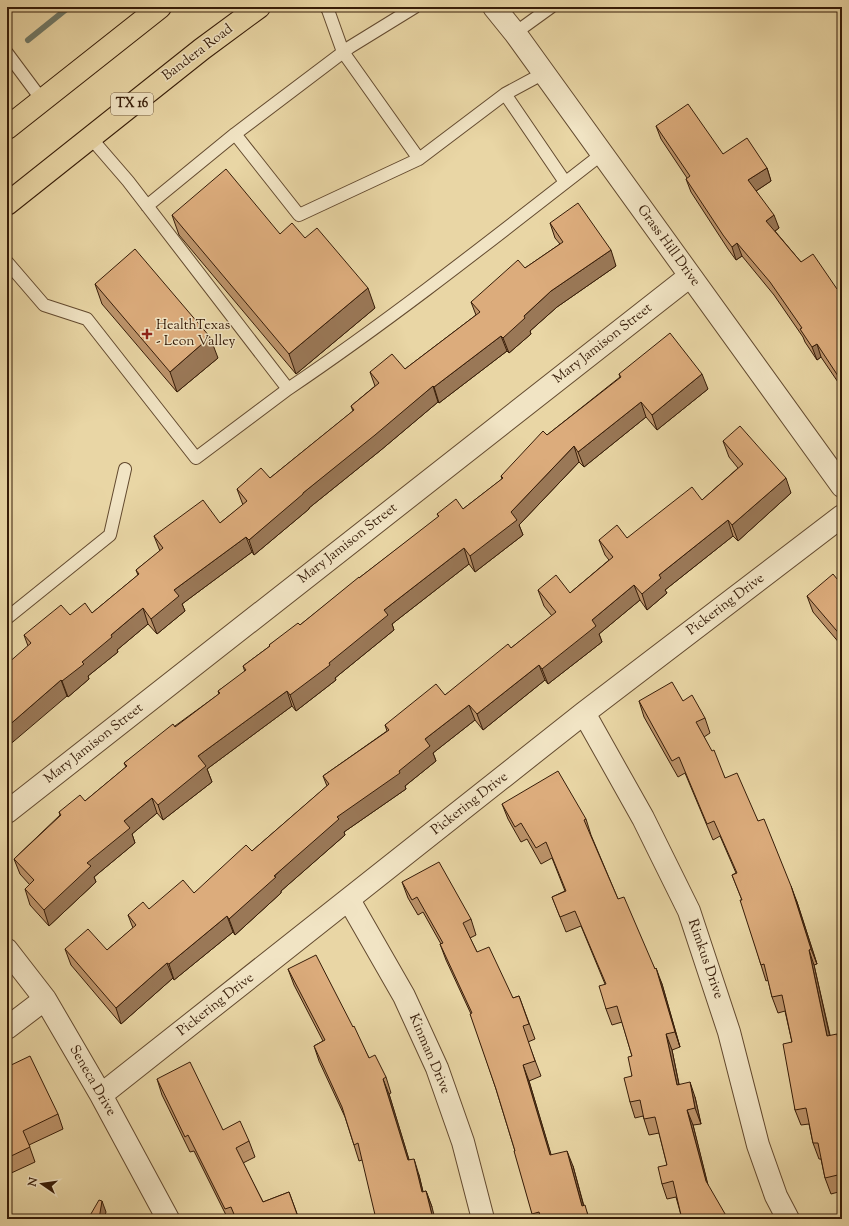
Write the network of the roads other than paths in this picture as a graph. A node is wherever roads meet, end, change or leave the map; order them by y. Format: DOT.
graph roads {
  1 [pos="160,7"];
  2 [pos="259,7"];
  3 [pos="326,7"];
  4 [pos="415,7"];
  5 [pos="494,7"];
  6 [pos="551,7"];
  7 [pos="515,33"];
  8 [pos="343,52"];
  9 [pos="7,53"];
  10 [pos="544,73"];
  11 [pos="505,94"];
  12 [pos="42,100"];
  13 [pos="7,128"];
  14 [pos="235,134"];
  15 [pos="90,137"];
  16 [pos="602,154"];
  17 [pos="419,159"];
  18 [pos="565,182"];
  19 [pos="7,204"];
  20 [pos="147,206"];
  21 [pos="7,262"];
  22 [pos="690,276"];
  23 [pos="288,389"];
  24 [pos="125,469"];
  25 [pos="842,486"];
  26 [pos="842,516"];
  27 [pos="7,618"];
  28 [pos="584,714"];
  29 [pos="7,812"];
  30 [pos="349,900"];
  31 [pos="7,950"];
  32 [pos="45,999"];
  33 [pos="7,1028"];
  34 [pos="101,1095"];
  35 [pos="168,1219"];
  36 [pos="483,1219"];
  37 [pos="788,1219"];
  1 -- 12 [label="main road"];
  2 -- 15 [label="main road, Bandera Road / TX 16"];
  3 -- 8 [label="lane"];
  4 -- 8 [label="lane"];
  5 -- 7 [label="street, Grass Hill Drive"];
  6 -- 7 [label="lane"];
  7 -- 10 [label="street, Grass Hill Drive"];
  8 -- 14 [label="lane"];
  8 -- 17 [label="lane"];
  9 -- 12 [label="lane"];
  10 -- 11 [label="lane"];
  10 -- 16 [label="street, Grass Hill Drive"];
  11 -- 17 [label="lane"];
  11 -- 18 [label="lane"];
  12 -- 13 [label="main road"];
  14 -- 17 [label="lane"];
  14 -- 20 [label="lane"];
  15 -- 19 [label="main road, Bandera Road / TX 16"];
  15 -- 20 [label="lane"];
  16 -- 18 [label="lane"];
  16 -- 22 [label="street, Grass Hill Drive"];
  18 -- 23 [label="lane"];
  20 -- 23 [label="lane"];
  21 -- 23 [label="lane"];
  22 -- 25 [label="street, Grass Hill Drive"];
  22 -- 29 [label="street, Mary Jamison Street"];
  24 -- 27 [label="lane"];
  26 -- 28 [label="street, Pickering Drive"];
  28 -- 30 [label="street, Pickering Drive"];
  28 -- 37 [label="street, Rimkus Drive"];
  30 -- 34 [label="street, Pickering Drive"];
  30 -- 36 [label="street, Kinman Drive"];
  31 -- 32 [label="street, Seneca Drive"];
  32 -- 33 [label="street"];
  32 -- 34 [label="street, Seneca Drive"];
  34 -- 35 [label="street, Seneca Drive"];
}
